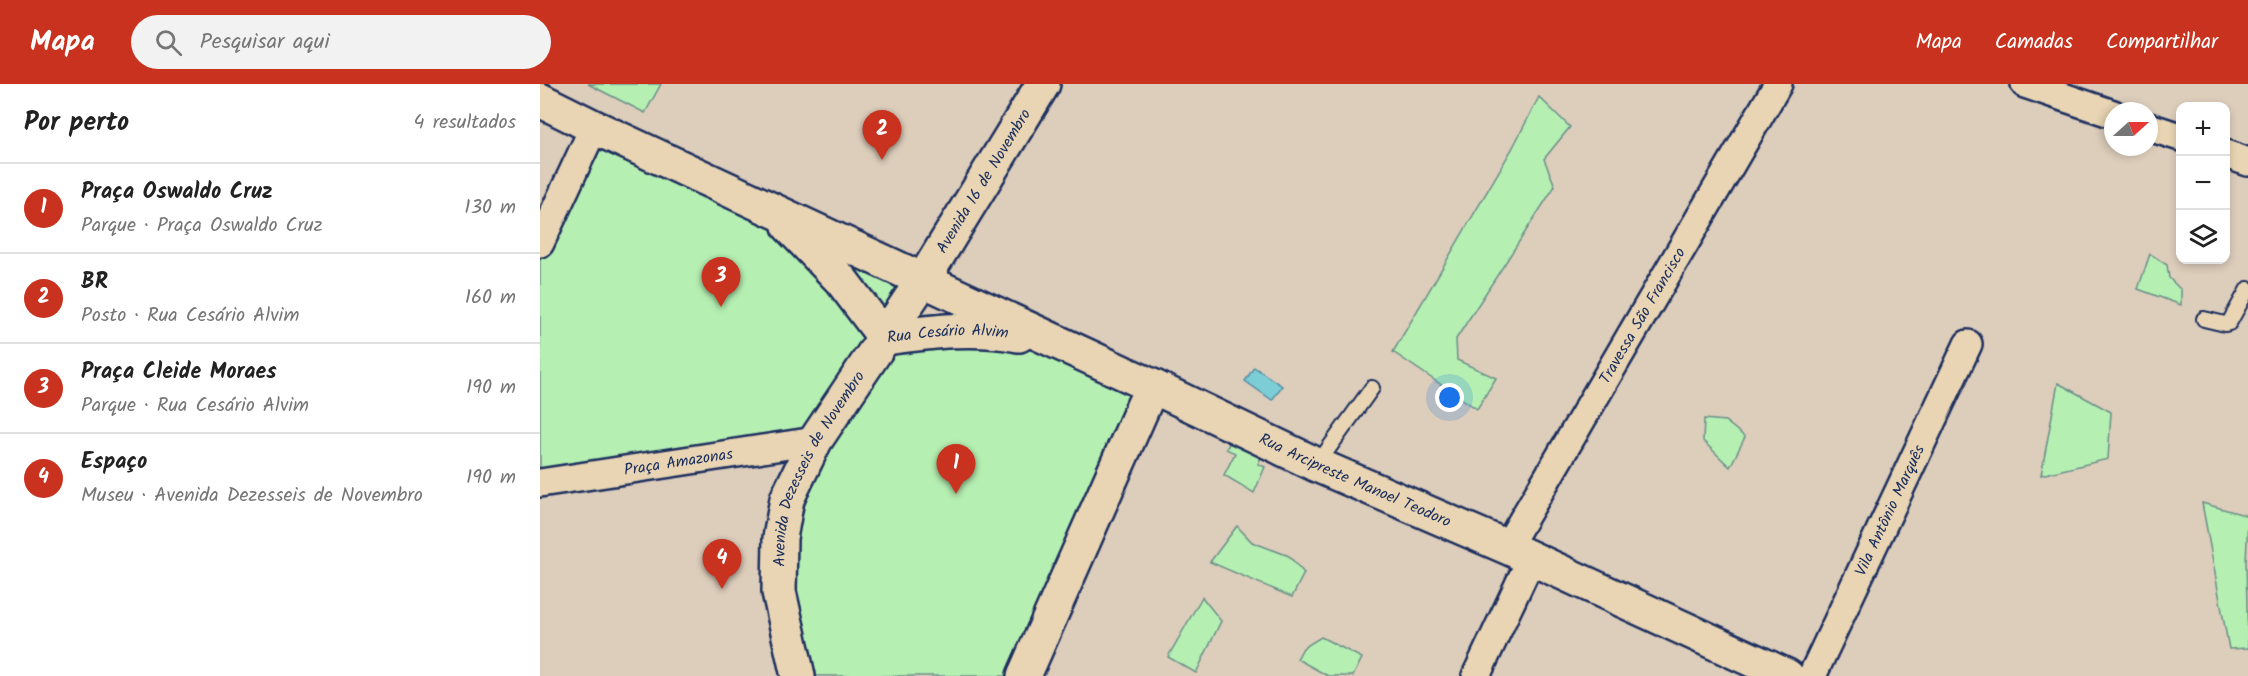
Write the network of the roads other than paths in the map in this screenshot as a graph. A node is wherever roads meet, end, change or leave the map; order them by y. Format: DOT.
graph roads {
  1 [pos="1043,84"];
  2 [pos="1778,84"];
  3 [pos="2025,84"];
  4 [pos="540,100"];
  5 [pos="2104,111"];
  6 [pos="594,127"];
  7 [pos="2158,130"];
  8 [pos="2176,135"];
  9 [pos="2230,155"];
  10 [pos="2248,162"];
  11 [pos="775,212"];
  12 [pos="540,243"];
  13 [pos="923,280"];
  14 [pos="2248,289"];
  15 [pos="2204,318"];
  16 [pos="885,338"];
  17 [pos="1968,344"];
  18 [pos="1067,346"];
  19 [pos="1152,386"];
  20 [pos="1372,388"];
  21 [pos="815,441"];
  22 [pos="1322,458"];
  23 [pos="540,483"];
  24 [pos="1519,553"];
  25 [pos="798,676"];
  26 [pos="1024,676"];
  27 [pos="1476,676"];
  28 [pos="1786,676"];
  29 [pos="1812,676"];
  1 -- 13 [label="main road, Avenida 16 de Novembro"];
  2 -- 24 [label="street, Travessa São Francisco"];
  3 -- 5 [label="street"];
  4 -- 6 [label="main road, Rua Cesário Alvim"];
  6 -- 11 [label="main road, Rua Cesário Alvim"];
  6 -- 12 [label="street"];
  7 -- 8 [label="street"];
  9 -- 10 [label="street"];
  11 -- 13 [label="main road, Rua Cesário Alvim"];
  11 -- 16 [label="main road, Rua Cesário Alvim"];
  13 -- 16 [label="main road, Avenida Dezesseis de Novembro"];
  13 -- 18 [label="main road, Rua Arcipreste Manoel Teodoro"];
  14 -- 15 [label="lane"];
  16 -- 18 [label="main road, Rua Cesário Alvim"];
  16 -- 21 [label="main road, Avenida Dezesseis de Novembro"];
  17 -- 29 [label="street, Vila Antônio Marquês"];
  18 -- 19 [label="main road, Rua Arcipreste Manoel Teodoro"];
  19 -- 22 [label="main road, Rua Arcipreste Manoel Teodoro"];
  19 -- 26 [label="main road"];
  20 -- 22 [label="lane"];
  21 -- 23 [label="street, Praça Amazonas"];
  21 -- 25 [label="main road, Avenida Dezesseis de Novembro"];
  22 -- 24 [label="main road, Rua Arcipreste Manoel Teodoro"];
  24 -- 27 [label="street, Travessa São Francisco"];
  24 -- 28 [label="main road, Rua Arcipreste Manoel Teodoro"];
}
